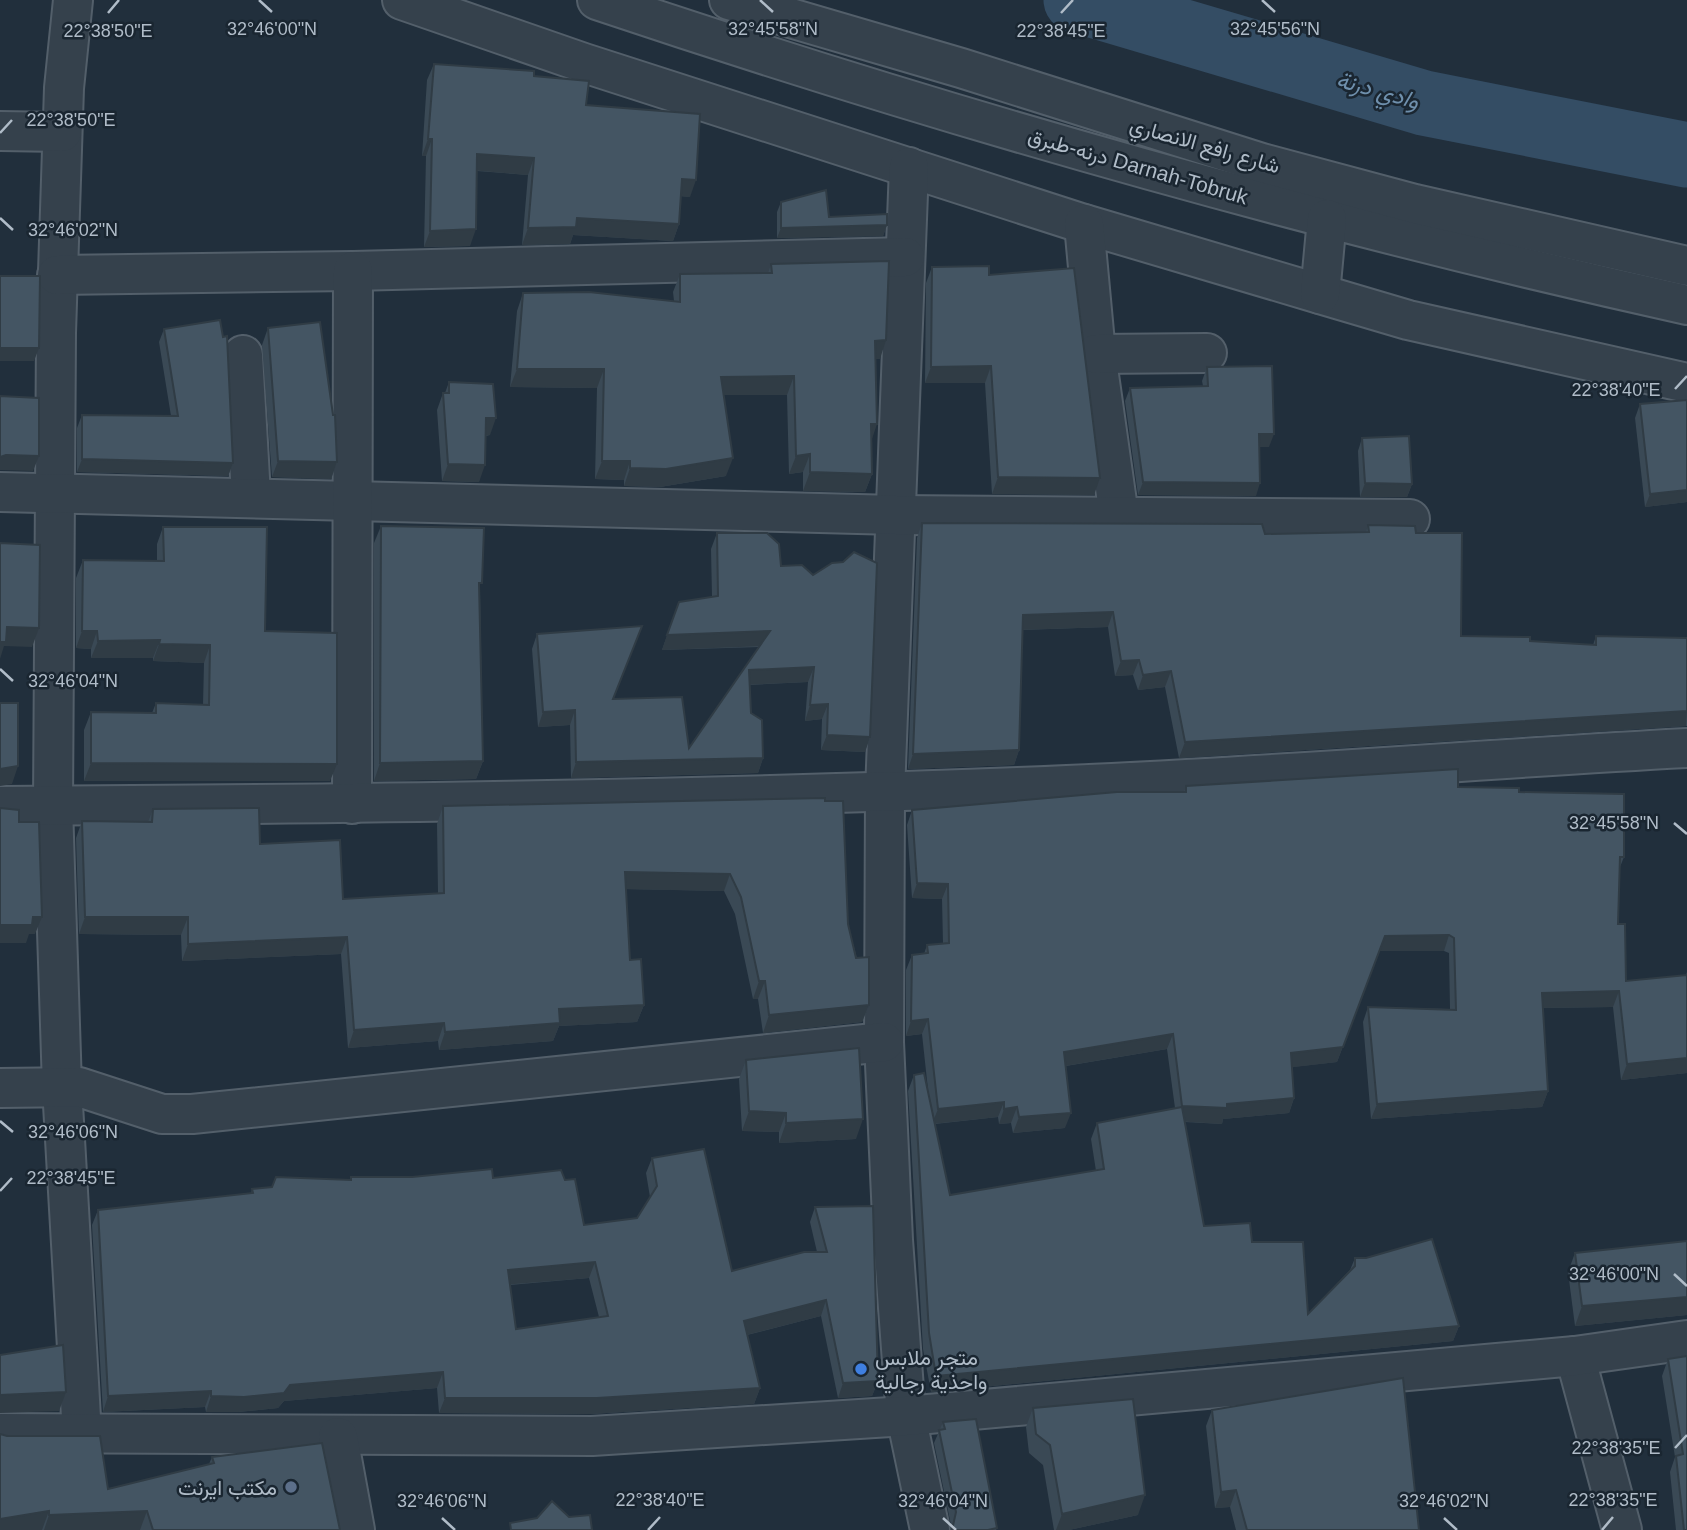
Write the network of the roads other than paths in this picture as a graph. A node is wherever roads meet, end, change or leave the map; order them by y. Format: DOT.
graph roads {
  1 [pos="73,0"];
  2 [pos="402,0"];
  3 [pos="597,0"];
  4 [pos="729,0"];
  5 [pos="0,131"];
  6 [pos="62,132"];
  7 [pos="909,167"];
  8 [pos="1327,219"];
  9 [pos="1084,223"];
  10 [pos="905,257"];
  11 [pos="1687,265"];
  12 [pos="353,271"];
  13 [pos="57,275"];
  14 [pos="1320,294"];
  15 [pos="1687,305"];
  16 [pos="1207,352"];
  17 [pos="1096,354"];
  18 [pos="243,355"];
  19 [pos="1687,383"];
  20 [pos="0,492"];
  21 [pos="55,493"];
  22 [pos="251,496"];
  23 [pos="352,498"];
  24 [pos="896,515"];
  25 [pos="1119,516"];
  26 [pos="1410,519"];
  27 [pos="1687,748"];
  28 [pos="885,792"];
  29 [pos="352,804"];
  30 [pos="0,806"];
  31 [pos="53,806"];
  32 [pos="884,1042"];
  33 [pos="62,1087"];
  34 [pos="0,1088"];
  35 [pos="1687,1340"];
  36 [pos="1576,1356"];
  37 [pos="906,1416"];
  38 [pos="0,1433"];
  39 [pos="82,1435"];
  40 [pos="338,1437"];
  41 [pos="355,1530"];
  42 [pos="930,1530"];
  43 [pos="1622,1530"];
  1 -- 6 [label="street"];
  2 -- 7 [label="street"];
  3 -- 8 [label="street, درنه-طبرق Darnah-Tobruk"];
  4 -- 11 [label="street, شارع رافع الانصاري"];
  5 -- 6 [label="street"];
  6 -- 13 [label="street"];
  7 -- 9 [label="street"];
  7 -- 10 [label="street"];
  8 -- 14 [label="street"];
  8 -- 15 [label="street, درنه-طبرق Darnah-Tobruk"];
  9 -- 14 [label="street"];
  9 -- 17 [label="street"];
  10 -- 12 [label="street"];
  10 -- 24 [label="street"];
  12 -- 13 [label="street"];
  12 -- 23 [label="street"];
  13 -- 21 [label="street"];
  14 -- 19 [label="street"];
  16 -- 17 [label="street"];
  17 -- 25 [label="street"];
  18 -- 22 [label="street"];
  20 -- 21 [label="street"];
  21 -- 22 [label="street"];
  21 -- 31 [label="street"];
  22 -- 23 [label="street"];
  23 -- 24 [label="street"];
  23 -- 29 [label="street"];
  24 -- 25 [label="street"];
  24 -- 28 [label="street"];
  25 -- 26 [label="street"];
  27 -- 28 [label="street"];
  28 -- 29 [label="street"];
  28 -- 32 [label="street"];
  29 -- 31 [label="street"];
  30 -- 31 [label="street"];
  31 -- 33 [label="street"];
  32 -- 33 [label="street"];
  32 -- 37 [label="street"];
  33 -- 34 [label="street"];
  33 -- 39 [label="street"];
  35 -- 36 [label="street"];
  36 -- 37 [label="street"];
  36 -- 43 [label="street"];
  37 -- 40 [label="street"];
  37 -- 42 [label="street"];
  38 -- 39 [label="street"];
  39 -- 40 [label="street"];
  40 -- 41 [label="street"];
}
